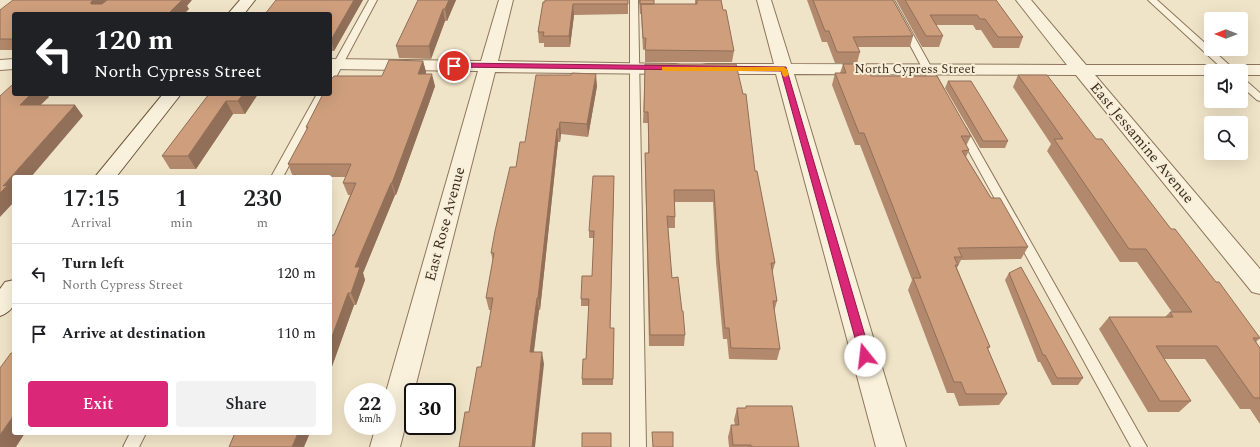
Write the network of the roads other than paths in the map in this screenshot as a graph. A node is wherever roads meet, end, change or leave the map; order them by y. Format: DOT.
graph roads {
  1 [pos="248,0"];
  2 [pos="373,0"];
  3 [pos="506,0"];
  4 [pos="634,0"];
  5 [pos="764,0"];
  6 [pos="890,0"];
  7 [pos="1023,0"];
  8 [pos="1152,0"];
  9 [pos="238,12"];
  10 [pos="0,64"];
  11 [pos="12,64"];
  12 [pos="334,64"];
  13 [pos="1223,64"];
  14 [pos="488,66"];
  15 [pos="635,69"];
  16 [pos="784,69"];
  17 [pos="928,69"];
  18 [pos="1081,69"];
  19 [pos="1260,70"];
  20 [pos="1248,72"];
  21 [pos="1204,73"];
  22 [pos="1248,87"];
  23 [pos="170,96"];
  24 [pos="321,96"];
  25 [pos="1260,98"];
  26 [pos="946,101"];
  27 [pos="953,115"];
  28 [pos="107,175"];
  29 [pos="278,175"];
  30 [pos="1260,286"];
  31 [pos="12,291"];
  32 [pos="0,306"];
  33 [pos="137,435"];
  34 [pos="131,447"];
  35 [pos="384,447"];
  36 [pos="638,447"];
  37 [pos="891,447"];
  38 [pos="1139,447"];
  1 -- 9 [label="street"];
  2 -- 12 [label="lane"];
  3 -- 14 [label="street, East Rose Avenue"];
  4 -- 15 [label="lane"];
  5 -- 16 [label="street"];
  6 -- 17 [label="lane"];
  7 -- 18 [label="street, East Jessamine Avenue"];
  8 -- 13 [label="lane"];
  10 -- 11 [label="street"];
  12 -- 14 [label="street, North Cypress Street"];
  14 -- 15 [label="street, North Cypress Street"];
  14 -- 35 [label="street, East Rose Avenue"];
  15 -- 16 [label="street, North Cypress Street"];
  15 -- 36 [label="lane"];
  16 -- 17 [label="street, North Cypress Street"];
  16 -- 37 [label="street"];
  17 -- 18 [label="street, North Cypress Street"];
  17 -- 26 [label="lane"];
  18 -- 21 [label="street, North Cypress Street"];
  18 -- 30 [label="street, East Jessamine Avenue"];
  19 -- 20 [label="street, North Cypress Street"];
  22 -- 25 [label="lane"];
  23 -- 28 [label="street"];
  24 -- 29 [label="lane"];
  27 -- 38 [label="lane"];
  31 -- 32 [label="street"];
  33 -- 34 [label="lane"];
}
